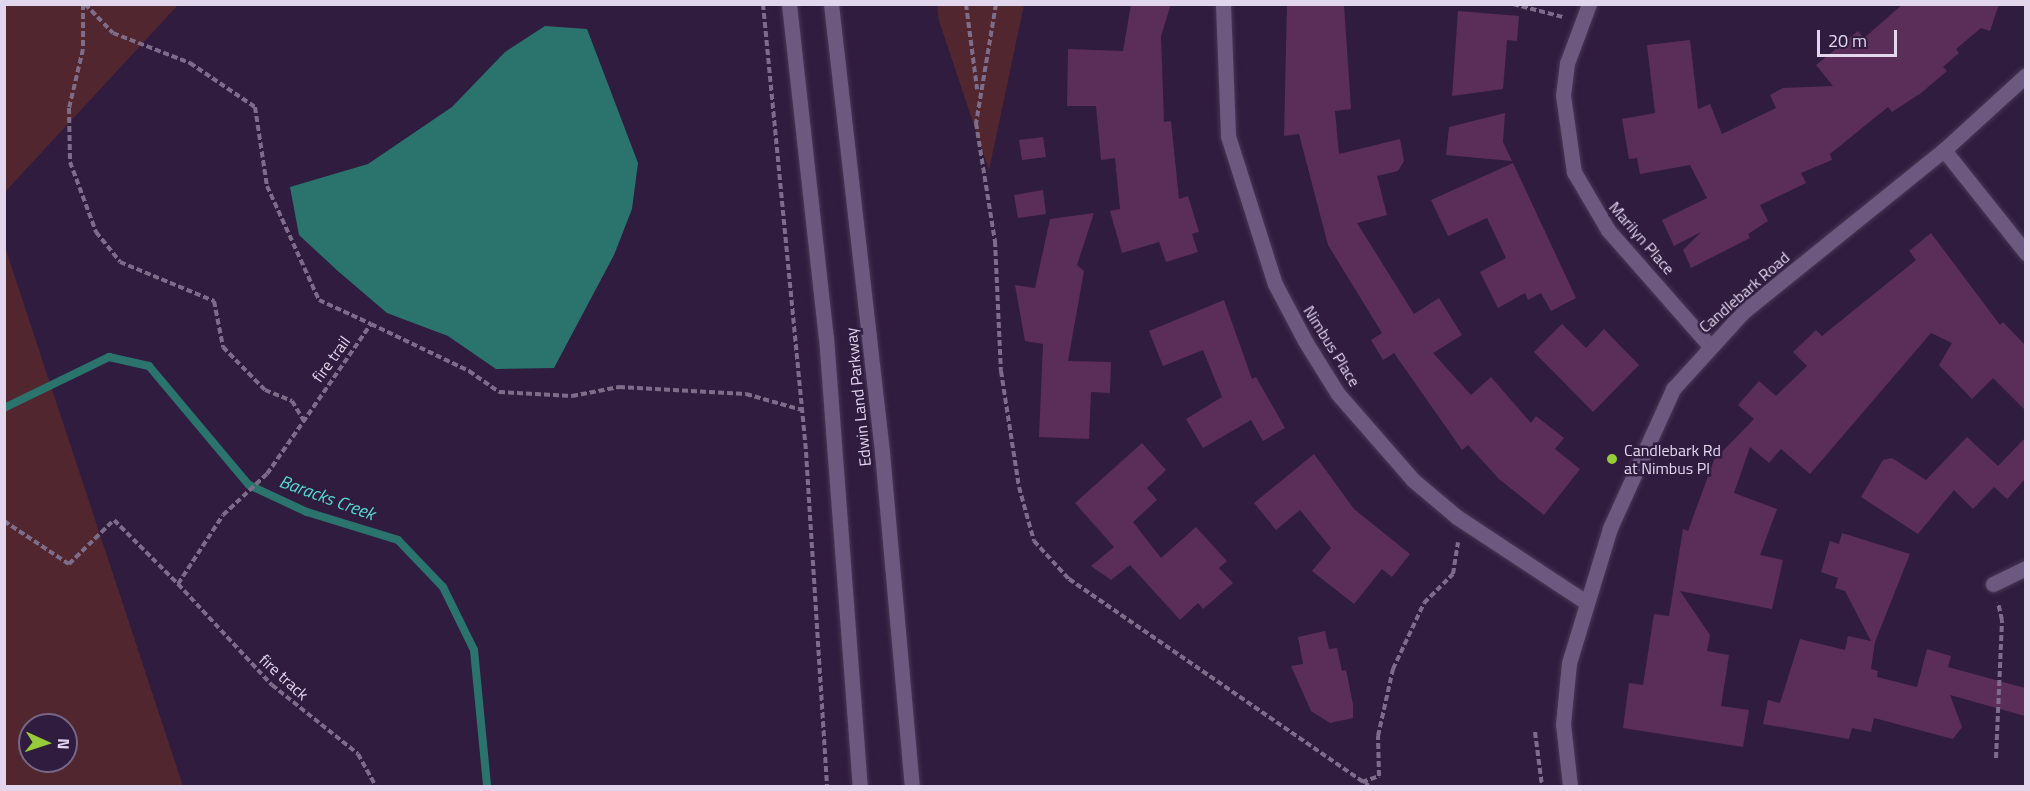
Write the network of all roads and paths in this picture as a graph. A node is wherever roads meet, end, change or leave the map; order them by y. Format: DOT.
graph roads {
  1 [pos="84,4"];
  2 [pos="763,4"];
  3 [pos="789,4"];
  4 [pos="831,4"];
  5 [pos="966,4"];
  6 [pos="996,4"];
  7 [pos="1223,4"];
  8 [pos="1513,4"];
  9 [pos="1589,4"];
  10 [pos="1581,22"];
  11 [pos="2025,75"];
  12 [pos="977,93"];
  13 [pos="1944,150"];
  14 [pos="2025,253"];
  15 [pos="371,324"];
  16 [pos="1709,345"];
  17 [pos="802,410"];
  18 [pos="304,421"];
  19 [pos="1457,517"];
  20 [pos="4,521"];
  21 [pos="2025,568"];
  22 [pos="178,584"];
  23 [pos="1993,584"];
  24 [pos="1586,602"];
  25 [pos="1535,732"];
  26 [pos="1996,758"];
  27 [pos="1361,782"];
  28 [pos="376,786"];
  29 [pos="827,786"];
  30 [pos="860,786"];
  31 [pos="912,786"];
  32 [pos="1369,786"];
  33 [pos="1542,786"];
  34 [pos="1570,786"];
  1 -- 15 [label="path"];
  1 -- 18 [label="path"];
  2 -- 17 [label="path"];
  3 -- 30 [label="street, Edwin Land Parkway"];
  4 -- 31 [label="street, Edwin Land Parkway"];
  5 -- 12 [label="path"];
  6 -- 12 [label="path"];
  7 -- 19 [label="street, Nimbus Place"];
  8 -- 10 [label="path"];
  9 -- 10 [label="street, Marilyn Place"];
  10 -- 16 [label="street, Marilyn Place"];
  11 -- 13 [label="street, Candlebark Road"];
  12 -- 27 [label="path"];
  13 -- 14 [label="street"];
  13 -- 16 [label="street, Candlebark Road"];
  15 -- 17 [label="path"];
  15 -- 18 [label="path, fire trail"];
  16 -- 24 [label="street, Candlebark Road"];
  17 -- 29 [label="path"];
  18 -- 22 [label="path, fire trail"];
  19 -- 24 [label="street, Nimbus Place"];
  19 -- 27 [label="path"];
  20 -- 22 [label="path"];
  21 -- 23 [label="street"];
  22 -- 28 [label="path, fire track"];
  23 -- 26 [label="path"];
  24 -- 34 [label="street, Candlebark Road"];
  25 -- 33 [label="path"];
  27 -- 32 [label="path"];
}
